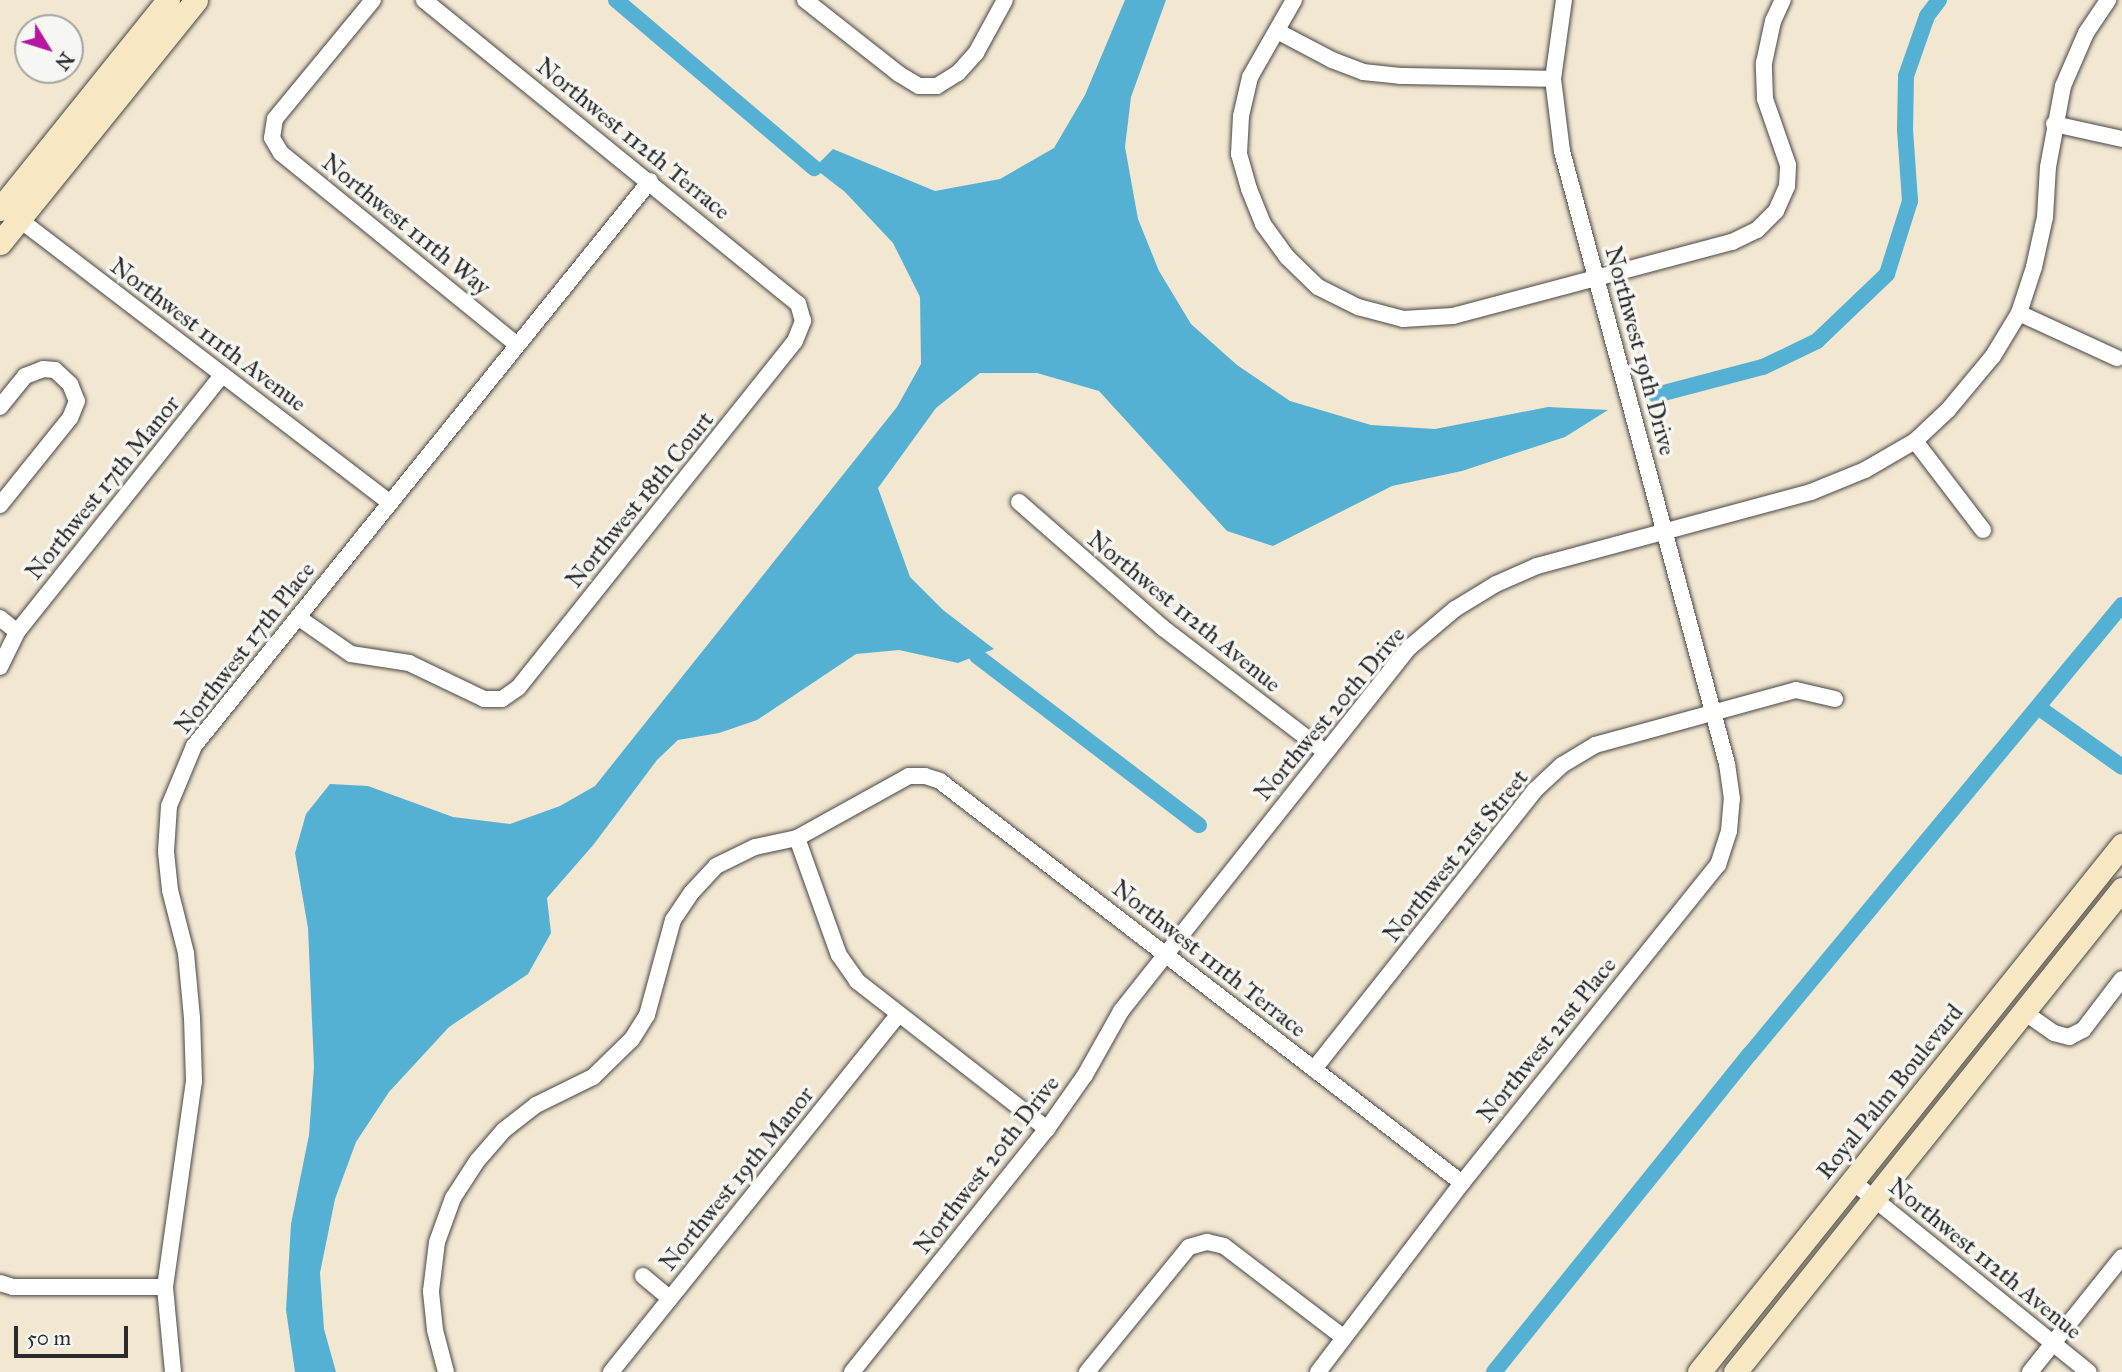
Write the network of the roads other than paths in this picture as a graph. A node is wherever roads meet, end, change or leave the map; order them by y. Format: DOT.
graph roads {
  1 [pos="168,0"];
  2 [pos="196,0"];
  3 [pos="373,0"];
  4 [pos="424,0"];
  5 [pos="805,0"];
  6 [pos="1005,0"];
  7 [pos="1294,0"];
  8 [pos="1564,0"];
  9 [pos="1783,0"];
  10 [pos="2108,0"];
  11 [pos="1277,31"];
  12 [pos="1553,79"];
  13 [pos="2054,124"];
  14 [pos="2122,139"];
  15 [pos="650,181"];
  16 [pos="5,210"];
  17 [pos="0,243"];
  18 [pos="1596,277"];
  19 [pos="2019,313"];
  20 [pos="803,321"];
  21 [pos="516,344"];
  22 [pos="2117,358"];
  23 [pos="222,375"];
  24 [pos="0,407"];
  25 [pos="1915,440"];
  26 [pos="388,501"];
  27 [pos="1019,502"];
  28 [pos="0,505"];
  29 [pos="1665,530"];
  30 [pos="1983,530"];
  31 [pos="0,618"];
  32 [pos="299,618"];
  33 [pos="17,632"];
  34 [pos="0,667"];
  35 [pos="1835,699"];
  36 [pos="1711,711"];
  37 [pos="1325,752"];
  38 [pos="797,838"];
  39 [pos="2122,845"];
  40 [pos="2122,888"];
  41 [pos="1166,955"];
  42 [pos="2122,979"];
  43 [pos="2024,1012"];
  44 [pos="898,1015"];
  45 [pos="1314,1069"];
  46 [pos="1047,1129"];
  47 [pos="1852,1181"];
  48 [pos="1462,1183"];
  49 [pos="1874,1199"];
  50 [pos="2122,1257"];
  51 [pos="643,1276"];
  52 [pos="0,1283"];
  53 [pos="164,1287"];
  54 [pos="670,1299"];
  55 [pos="1343,1337"];
  56 [pos="2054,1343"];
  57 [pos="173,1372"];
  58 [pos="446,1372"];
  59 [pos="611,1372"];
  60 [pos="852,1372"];
  61 [pos="1087,1372"];
  62 [pos="1318,1372"];
  63 [pos="1699,1372"];
  64 [pos="1735,1372"];
  65 [pos="2030,1372"];
  66 [pos="2090,1372"];
  1 -- 16 [label="main road"];
  2 -- 16 [label="main road"];
  3 -- 21 [label="street, Northwest 111th Way"];
  4 -- 15 [label="street, Northwest 112th Terrace"];
  5 -- 6 [label="street"];
  7 -- 11 [label="street"];
  8 -- 12 [label="street, Northwest 19th Drive"];
  9 -- 18 [label="street"];
  10 -- 13 [label="street, Northwest 20th Drive"];
  11 -- 12 [label="street"];
  11 -- 18 [label="street"];
  12 -- 18 [label="street, Northwest 19th Drive"];
  13 -- 14 [label="street"];
  13 -- 19 [label="street, Northwest 20th Drive"];
  15 -- 20 [label="street, Northwest 112th Terrace"];
  15 -- 21 [label="street, Northwest 17th Place"];
  16 -- 17 [label="main road"];
  16 -- 23 [label="street, Northwest 111th Avenue"];
  18 -- 29 [label="street, Northwest 19th Drive"];
  19 -- 22 [label="street"];
  19 -- 25 [label="street, Northwest 20th Drive"];
  20 -- 32 [label="street, Northwest 18th Court"];
  21 -- 26 [label="street, Northwest 17th Place"];
  23 -- 26 [label="street, Northwest 111th Avenue"];
  23 -- 33 [label="street, Northwest 17th Manor"];
  24 -- 28 [label="street"];
  25 -- 29 [label="street, Northwest 20th Drive"];
  25 -- 30 [label="street"];
  26 -- 32 [label="street, Northwest 17th Place"];
  27 -- 37 [label="street, Northwest 112th Avenue"];
  29 -- 36 [label="street, Northwest 19th Drive"];
  29 -- 37 [label="street, Northwest 20th Drive"];
  31 -- 33 [label="street"];
  32 -- 53 [label="street, Northwest 17th Place"];
  33 -- 34 [label="street, Northwest 17th Manor"];
  35 -- 36 [label="street, Northwest 21st Street"];
  36 -- 45 [label="street, Northwest 21st Street"];
  36 -- 48 [label="street, Northwest 21st Place"];
  37 -- 41 [label="street, Northwest 20th Drive"];
  38 -- 41 [label="street, Northwest 111th Terrace"];
  38 -- 44 [label="street"];
  38 -- 58 [label="street"];
  39 -- 47 [label="main road, Royal Palm Boulevard"];
  40 -- 43 [label="main road"];
  41 -- 45 [label="street, Northwest 111th Terrace"];
  41 -- 46 [label="street, Northwest 20th Drive"];
  42 -- 43 [label="street"];
  43 -- 49 [label="main road"];
  44 -- 46 [label="street"];
  44 -- 54 [label="street, Northwest 19th Manor"];
  45 -- 48 [label="street, Northwest 111th Terrace"];
  46 -- 60 [label="street, Northwest 20th Drive"];
  47 -- 49 [label="street, Northwest 112th Avenue"];
  47 -- 63 [label="main road, Royal Palm Boulevard"];
  48 -- 55 [label="street, Northwest 21st Place"];
  49 -- 56 [label="street, Northwest 112th Avenue"];
  49 -- 64 [label="main road"];
  50 -- 56 [label="street"];
  51 -- 54 [label="street"];
  52 -- 53 [label="street"];
  53 -- 57 [label="street"];
  54 -- 59 [label="street, Northwest 19th Manor"];
  55 -- 61 [label="street"];
  55 -- 62 [label="street, Northwest 21st Place"];
  56 -- 65 [label="street"];
  56 -- 66 [label="street, Northwest 112th Avenue"];
}
